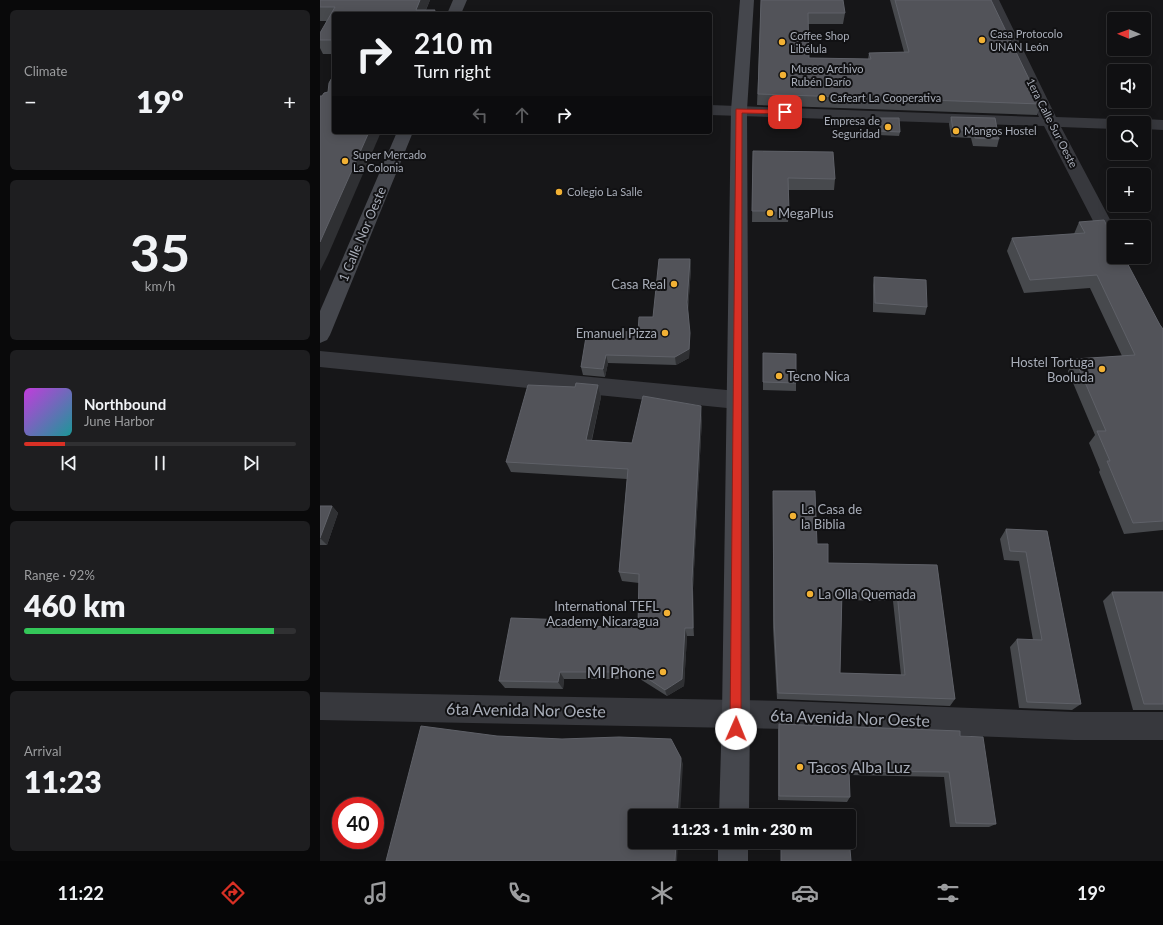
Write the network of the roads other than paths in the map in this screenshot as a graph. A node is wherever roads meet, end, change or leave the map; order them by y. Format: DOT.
graph roads {
  1 [pos="460,0"];
  2 [pos="746,0"];
  3 [pos="992,0"];
  4 [pos="455,12"];
  5 [pos="712,110"];
  6 [pos="739,110"];
  7 [pos="1050,122"];
  8 [pos="1107,124"];
  9 [pos="1151,124"];
  10 [pos="1163,125"];
  11 [pos="404,134"];
  12 [pos="1107,231"];
  13 [pos="320,335"];
  14 [pos="320,359"];
  15 [pos="737,400"];
  16 [pos="320,706"];
  17 [pos="736,714"];
  18 [pos="1163,726"];
  19 [pos="734,809"];
  20 [pos="733,849"];
  21 [pos="733,861"];
  1 -- 4 [label="street"];
  2 -- 6 [label="street"];
  3 -- 7 [label="street, 1era Calle Sur Oeste"];
  5 -- 6 [label="street"];
  6 -- 7 [label="street"];
  6 -- 15 [label="street"];
  7 -- 8 [label="street"];
  7 -- 12 [label="street, 1era Calle Sur Oeste"];
  9 -- 10 [label="street"];
  11 -- 13 [label="street, 1 Calle Nor Oeste"];
  14 -- 15 [label="street"];
  15 -- 17 [label="street"];
  16 -- 17 [label="street, 6ta Avenida Nor Oeste"];
  17 -- 18 [label="street, 6ta Avenida Nor Oeste"];
  17 -- 19 [label="street"];
  20 -- 21 [label="street"];
}
